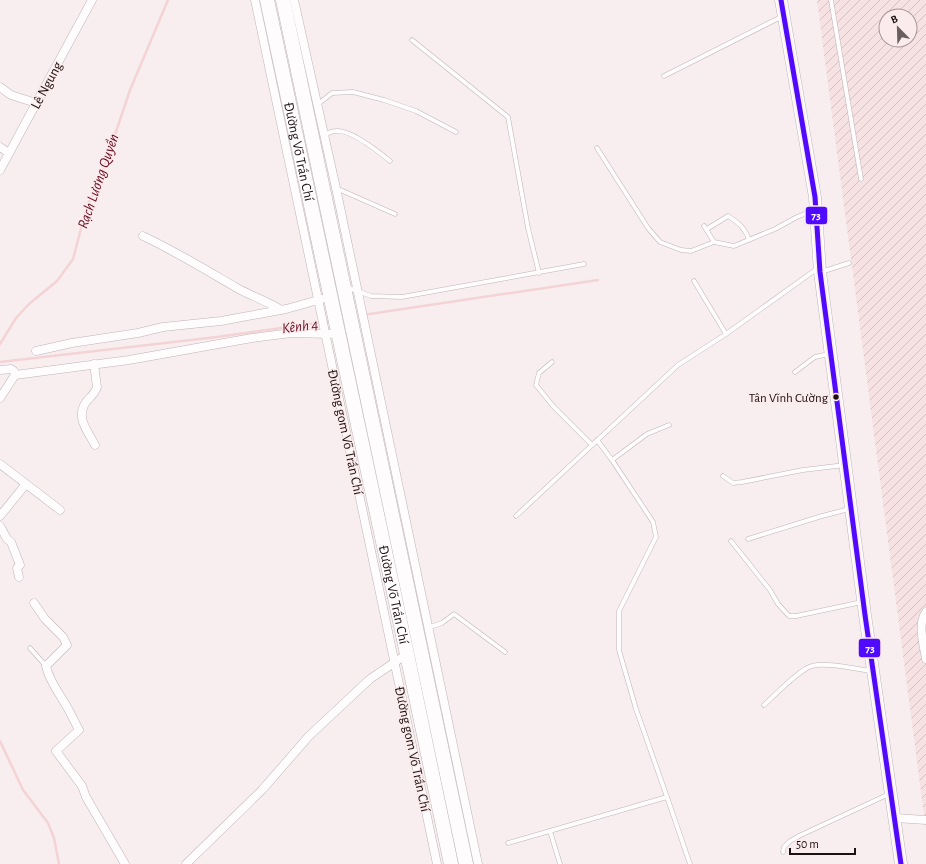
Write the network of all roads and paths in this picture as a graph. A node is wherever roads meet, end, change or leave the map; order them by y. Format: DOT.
graph roads {
  1 [pos="92,0"];
  2 [pos="255,0"];
  3 [pos="267,0"];
  4 [pos="283,0"];
  5 [pos="294,0"];
  6 [pos="781,0"];
  7 [pos="830,0"];
  8 [pos="783,16"];
  9 [pos="412,40"];
  10 [pos="664,76"];
  11 [pos="0,87"];
  12 [pos="36,103"];
  13 [pos="317,105"];
  14 [pos="456,132"];
  15 [pos="324,135"];
  16 [pos="0,147"];
  17 [pos="597,148"];
  18 [pos="9,153"];
  19 [pos="390,161"];
  20 [pos="0,170"];
  21 [pos="861,179"];
  22 [pos="336,188"];
  23 [pos="816,210"];
  24 [pos="396,214"];
  25 [pos="143,236"];
  26 [pos="749,240"];
  27 [pos="714,242"];
  28 [pos="849,263"];
  29 [pos="584,264"];
  30 [pos="819,270"];
  31 [pos="539,273"];
  32 [pos="694,281"];
  33 [pos="357,291"];
  34 [pos="345,293"];
  35 [pos="326,300"];
  36 [pos="281,310"];
  37 [pos="333,332"];
  38 [pos="726,334"];
  39 [pos="36,351"];
  40 [pos="831,354"];
  41 [pos="552,362"];
  42 [pos="94,364"];
  43 [pos="0,370"];
  44 [pos="795,372"];
  45 [pos="15,375"];
  46 [pos="0,398"];
  47 [pos="669,425"];
  48 [pos="597,440"];
  49 [pos="95,445"];
  50 [pos="592,446"];
  51 [pos="612,460"];
  52 [pos="0,464"];
  53 [pos="846,464"];
  54 [pos="723,476"];
  55 [pos="26,484"];
  56 [pos="851,508"];
  57 [pos="60,510"];
  58 [pos="0,516"];
  59 [pos="516,516"];
  60 [pos="0,526"];
  61 [pos="748,539"];
  62 [pos="732,541"];
  63 [pos="19,577"];
  64 [pos="864,602"];
  65 [pos="34,603"];
  66 [pos="926,612"];
  67 [pos="422,629"];
  68 [pos="30,648"];
  69 [pos="505,652"];
  70 [pos="407,654"];
  71 [pos="926,660"];
  72 [pos="395,662"];
  73 [pos="46,666"];
  74 [pos="874,671"];
  75 [pos="764,705"];
  76 [pos="891,793"];
  77 [pos="666,797"];
  78 [pos="895,818"];
  79 [pos="926,820"];
  80 [pos="550,831"];
  81 [pos="508,843"];
  82 [pos="783,852"];
  83 [pos="125,864"];
  84 [pos="186,864"];
  85 [pos="437,864"];
  86 [pos="450,864"];
  87 [pos="466,864"];
  88 [pos="478,864"];
  89 [pos="560,864"];
  90 [pos="690,864"];
  91 [pos="901,864"];
  1 -- 12 [label="street, Lê Ngung"];
  2 -- 35 [label="street"];
  3 -- 35 [label="highway, Đường Võ Trần Chí"];
  4 -- 34 [label="highway, Đường Võ Trần Chí"];
  5 -- 13 [label="street"];
  6 -- 8 [label="main road"];
  7 -- 21 [label="lane"];
  8 -- 10 [label="lane"];
  8 -- 23 [label="main road"];
  9 -- 31 [label="lane"];
  11 -- 12 [label="street"];
  12 -- 18 [label="street, Lê Ngung"];
  13 -- 14 [label="lane"];
  13 -- 15 [label="street"];
  15 -- 19 [label="lane"];
  15 -- 22 [label="street"];
  16 -- 18 [label="street"];
  17 -- 27 [label="lane"];
  18 -- 20 [label="street, Lê Ngung"];
  22 -- 24 [label="lane"];
  22 -- 33 [label="street"];
  23 -- 26 [label="lane"];
  23 -- 30 [label="main road"];
  25 -- 36 [label="street"];
  26 -- 27 [label="lane"];
  26 -- 27 [label="lane"];
  28 -- 30 [label="lane"];
  29 -- 31 [label="lane"];
  30 -- 38 [label="lane"];
  30 -- 40 [label="main road"];
  31 -- 33 [label="lane"];
  32 -- 38 [label="lane"];
  33 -- 34 [label="lane"];
  33 -- 67 [label="street"];
  34 -- 67 [label="highway, Đường Võ Trần Chí"];
  35 -- 36 [label="street"];
  35 -- 37 [label="highway, Đường Võ Trần Chí"];
  36 -- 39 [label="street"];
  37 -- 42 [label="street"];
  37 -- 70 [label="highway, Đường Võ Trần Chí"];
  37 -- 72 [label="street, Đường gom Võ Trần Chí"];
  38 -- 48 [label="lane"];
  40 -- 44 [label="lane"];
  40 -- 53 [label="main road"];
  41 -- 50 [label="lane"];
  42 -- 45 [label="street"];
  42 -- 49 [label="street"];
  43 -- 45 [label="street"];
  45 -- 46 [label="street"];
  47 -- 51 [label="lane"];
  48 -- 50 [label="lane"];
  48 -- 51 [label="lane"];
  50 -- 59 [label="lane"];
  51 -- 77 [label="lane"];
  52 -- 55 [label="street"];
  53 -- 54 [label="lane"];
  53 -- 56 [label="main road"];
  55 -- 57 [label="street"];
  55 -- 58 [label="street"];
  56 -- 61 [label="lane"];
  56 -- 64 [label="main road"];
  60 -- 63 [label="street"];
  62 -- 64 [label="lane"];
  64 -- 74 [label="main road"];
  65 -- 73 [label="street"];
  66 -- 71 [label="street"];
  67 -- 69 [label="lane"];
  67 -- 87 [label="highway, Đường Võ Trần Chí"];
  67 -- 88 [label="street"];
  68 -- 73 [label="lane"];
  70 -- 72 [label="street"];
  70 -- 86 [label="highway, Đường Võ Trần Chí"];
  72 -- 84 [label="street"];
  72 -- 85 [label="street, Đường gom Võ Trần Chí"];
  73 -- 83 [label="street"];
  74 -- 75 [label="lane"];
  74 -- 76 [label="main road"];
  76 -- 78 [label="main road"];
  76 -- 82 [label="lane"];
  77 -- 80 [label="lane"];
  77 -- 90 [label="lane"];
  78 -- 79 [label="street"];
  78 -- 91 [label="main road"];
  80 -- 81 [label="lane"];
  80 -- 89 [label="lane"];
}
